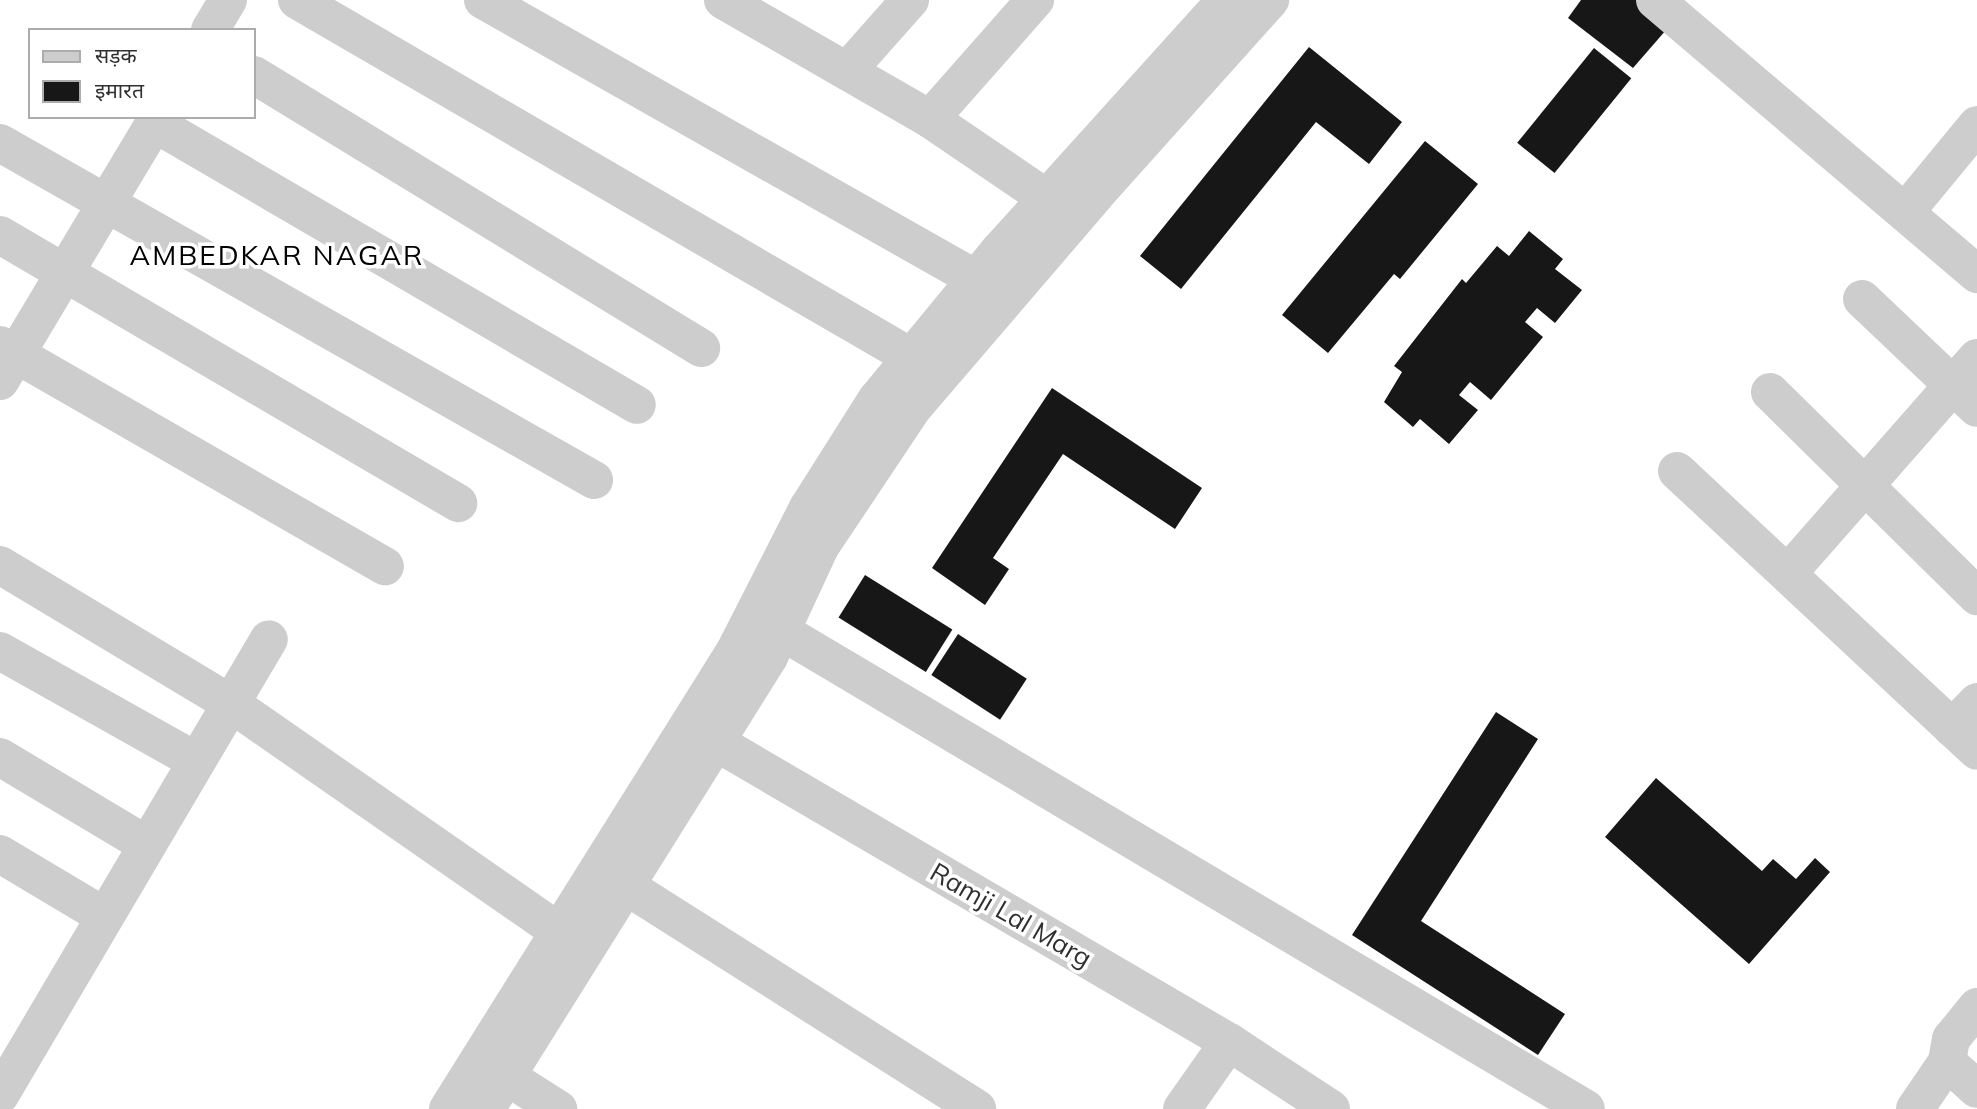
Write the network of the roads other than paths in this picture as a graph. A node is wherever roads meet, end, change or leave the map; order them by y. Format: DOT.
graph roads {
  1 [pos="228,0"];
  2 [pos="297,0"];
  3 [pos="483,0"];
  4 [pos="723,0"];
  5 [pos="910,0"];
  6 [pos="1035,0"];
  7 [pos="1226,0"];
  8 [pos="1270,0"];
  9 [pos="1655,0"];
  10 [pos="778,13"];
  11 [pos="211,28"];
  12 [pos="847,71"];
  13 [pos="256,76"];
  14 [pos="930,119"];
  15 [pos="156,120"];
  16 [pos="1977,125"];
  17 [pos="0,143"];
  18 [pos="107,203"];
  19 [pos="1061,208"];
  20 [pos="1907,210"];
  21 [pos="0,235"];
  22 [pos="65,273"];
  23 [pos="1977,274"];
  24 [pos="976,279"];
  25 [pos="1862,299"];
  26 [pos="701,348"];
  27 [pos="911,358"];
  28 [pos="5,360"];
  29 [pos="1969,384"];
  30 [pos="1770,392"];
  31 [pos="637,405"];
  32 [pos="1677,471"];
  33 [pos="594,480"];
  34 [pos="1864,487"];
  35 [pos="458,503"];
  36 [pos="0,565"];
  37 [pos="385,566"];
  38 [pos="1789,572"];
  39 [pos="1977,596"];
  40 [pos="781,631"];
  41 [pos="269,639"];
  42 [pos="0,651"];
  43 [pos="230,703"];
  44 [pos="1969,727"];
  45 [pos="702,734"];
  46 [pos="0,757"];
  47 [pos="196,761"];
  48 [pos="146,845"];
  49 [pos="0,854"];
  50 [pos="626,886"];
  51 [pos="104,916"];
  52 [pos="572,941"];
  53 [pos="1977,1007"];
  54 [pos="1229,1042"];
  55 [pos="1947,1062"];
  56 [pos="506,1076"];
  57 [pos="3,1083"];
  58 [pos="1977,1089"];
  59 [pos="448,1109"];
  60 [pos="486,1109"];
  61 [pos="558,1109"];
  62 [pos="977,1109"];
  63 [pos="1182,1109"];
  64 [pos="1331,1109"];
  65 [pos="1586,1109"];
  66 [pos="1915,1109"];
  1 -- 11 [label="street"];
  2 -- 27 [label="street"];
  3 -- 24 [label="street"];
  4 -- 10 [label="street"];
  5 -- 12 [label="street"];
  6 -- 14 [label="street"];
  7 -- 19 [label="street"];
  8 -- 19 [label="street"];
  9 -- 20 [label="street"];
  10 -- 12 [label="street"];
  12 -- 14 [label="street"];
  13 -- 26 [label="street"];
  14 -- 19 [label="street"];
  15 -- 18 [label="street"];
  15 -- 31 [label="street"];
  16 -- 20 [label="street"];
  17 -- 18 [label="street"];
  18 -- 22 [label="street"];
  18 -- 33 [label="street"];
  19 -- 24 [label="street"];
  19 -- 40 [label="street"];
  20 -- 23 [label="street"];
  21 -- 22 [label="street"];
  22 -- 28 [label="street"];
  22 -- 35 [label="street"];
  24 -- 27 [label="street"];
  25 -- 29 [label="street"];
  27 -- 45 [label="street"];
  28 -- 37 [label="street"];
  29 -- 34 [label="street"];
  30 -- 34 [label="street"];
  32 -- 38 [label="street"];
  34 -- 38 [label="street"];
  34 -- 39 [label="street"];
  36 -- 43 [label="street"];
  38 -- 44 [label="street"];
  40 -- 45 [label="street"];
  40 -- 65 [label="street"];
  41 -- 43 [label="street"];
  42 -- 47 [label="street"];
  43 -- 47 [label="street"];
  43 -- 52 [label="street"];
  45 -- 50 [label="street"];
  45 -- 52 [label="street"];
  45 -- 54 [label="street, Ramji Lal Marg"];
  46 -- 48 [label="street"];
  47 -- 48 [label="street"];
  48 -- 51 [label="street"];
  49 -- 51 [label="street"];
  50 -- 52 [label="street"];
  50 -- 62 [label="street"];
  51 -- 57 [label="street"];
  52 -- 56 [label="street"];
  52 -- 59 [label="street"];
  53 -- 55 [label="street"];
  54 -- 63 [label="street"];
  54 -- 64 [label="street, Ramji Lal Marg"];
  55 -- 58 [label="street"];
  55 -- 66 [label="street"];
  56 -- 60 [label="street"];
  56 -- 61 [label="street"];
}
